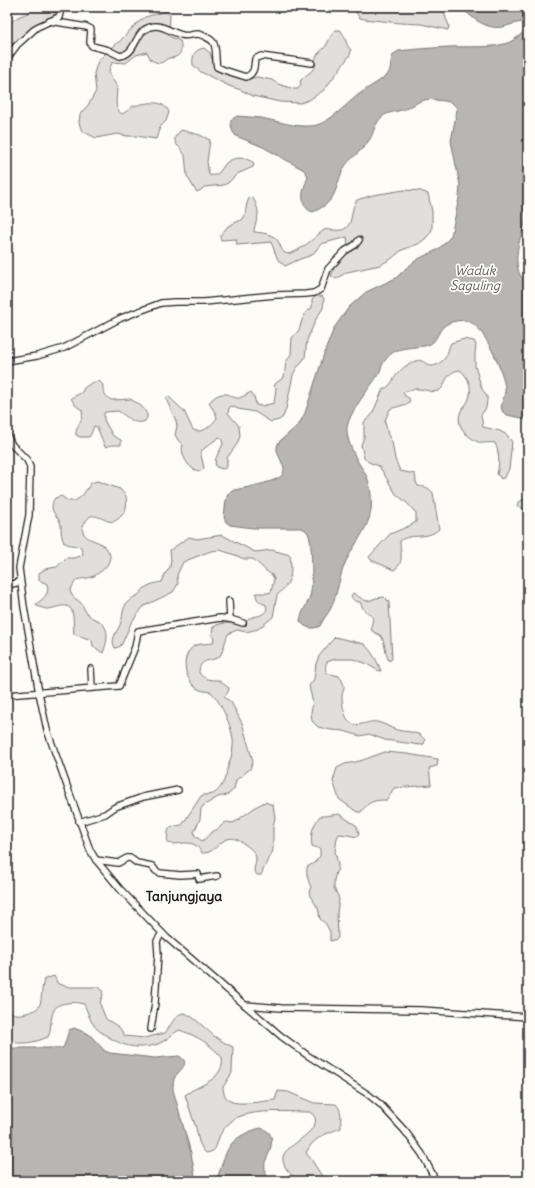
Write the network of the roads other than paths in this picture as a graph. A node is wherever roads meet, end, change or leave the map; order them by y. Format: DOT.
graph roads {
  1 [pos="57,7"];
  2 [pos="50,21"];
  3 [pos="312,63"];
  4 [pos="7,66"];
  5 [pos="359,240"];
  6 [pos="7,361"];
  7 [pos="7,435"];
  8 [pos="20,582"];
  9 [pos="7,583"];
  10 [pos="229,601"];
  11 [pos="230,618"];
  12 [pos="243,623"];
  13 [pos="91,669"];
  14 [pos="92,687"];
  15 [pos="39,693"];
  16 [pos="7,695"];
  17 [pos="178,790"];
  18 [pos="79,822"];
  19 [pos="96,860"];
  20 [pos="217,876"];
  21 [pos="162,933"];
  22 [pos="246,1005"];
  23 [pos="528,1017"];
  24 [pos="151,1029"];
  25 [pos="436,1181"];
  1 -- 2 [label="street"];
  2 -- 3 [label="street"];
  2 -- 4 [label="street"];
  5 -- 6 [label="street"];
  7 -- 8 [label="street"];
  8 -- 9 [label="street"];
  8 -- 15 [label="street"];
  10 -- 11 [label="street"];
  11 -- 12 [label="street"];
  11 -- 14 [label="street"];
  13 -- 14 [label="street"];
  14 -- 15 [label="street"];
  15 -- 16 [label="street"];
  15 -- 18 [label="street"];
  17 -- 18 [label="street"];
  18 -- 19 [label="street"];
  19 -- 20 [label="street"];
  19 -- 21 [label="street"];
  21 -- 22 [label="street"];
  21 -- 24 [label="street"];
  22 -- 23 [label="street"];
  22 -- 25 [label="street"];
}
